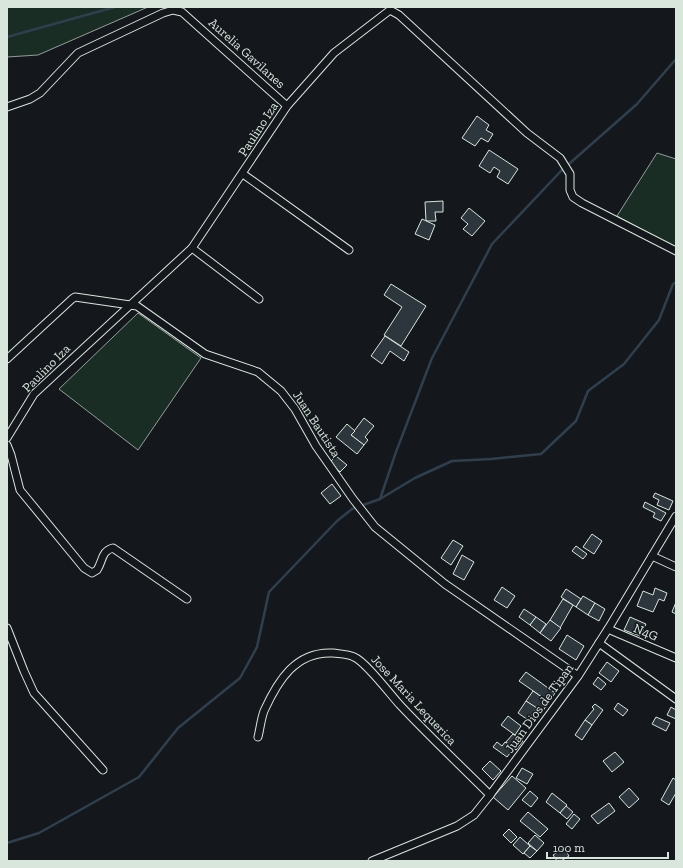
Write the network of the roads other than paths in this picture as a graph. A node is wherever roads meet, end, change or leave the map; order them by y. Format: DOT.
graph roads {
  1 [pos="288,106"];
  2 [pos="7,107"];
  3 [pos="243,174"];
  4 [pos="192,248"];
  5 [pos="349,250"];
  6 [pos="676,251"];
  7 [pos="259,298"];
  8 [pos="131,305"];
  9 [pos="7,359"];
  10 [pos="7,438"];
  11 [pos="7,446"];
  12 [pos="676,516"];
  13 [pos="652,556"];
  14 [pos="676,567"];
  15 [pos="187,599"];
  16 [pos="7,628"];
  17 [pos="608,629"];
  18 [pos="599,643"];
  19 [pos="676,658"];
  20 [pos="578,676"];
  21 [pos="676,699"];
  22 [pos="258,737"];
  23 [pos="103,770"];
  24 [pos="490,795"];
  25 [pos="372,861"];
  1 -- 2 [label="street, Aurelia Gavilanes"];
  1 -- 3 [label="street, Paulino Iza"];
  1 -- 6 [label="street, Paulino Iza"];
  3 -- 4 [label="street, Paulino Iza"];
  3 -- 5 [label="street"];
  4 -- 7 [label="street"];
  4 -- 8 [label="street, Paulino Iza"];
  8 -- 9 [label="street, Juan Bautista"];
  8 -- 10 [label="street, Paulino Iza"];
  8 -- 20 [label="street, Juan Bautista"];
  11 -- 15 [label="street"];
  12 -- 13 [label="street, Juan Dios de Tipan"];
  13 -- 14 [label="street"];
  13 -- 17 [label="street, Juan Dios de Tipan"];
  16 -- 23 [label="street"];
  17 -- 18 [label="street, Juan Dios de Tipan"];
  17 -- 19 [label="street, N4G"];
  18 -- 20 [label="street, Juan Dios de Tipan"];
  18 -- 21 [label="street"];
  20 -- 24 [label="street, Juan Dios de Tipan"];
  22 -- 24 [label="street, Jose Maria Lequerica"];
  24 -- 25 [label="street, Juan Dios de Tipan"];
}
